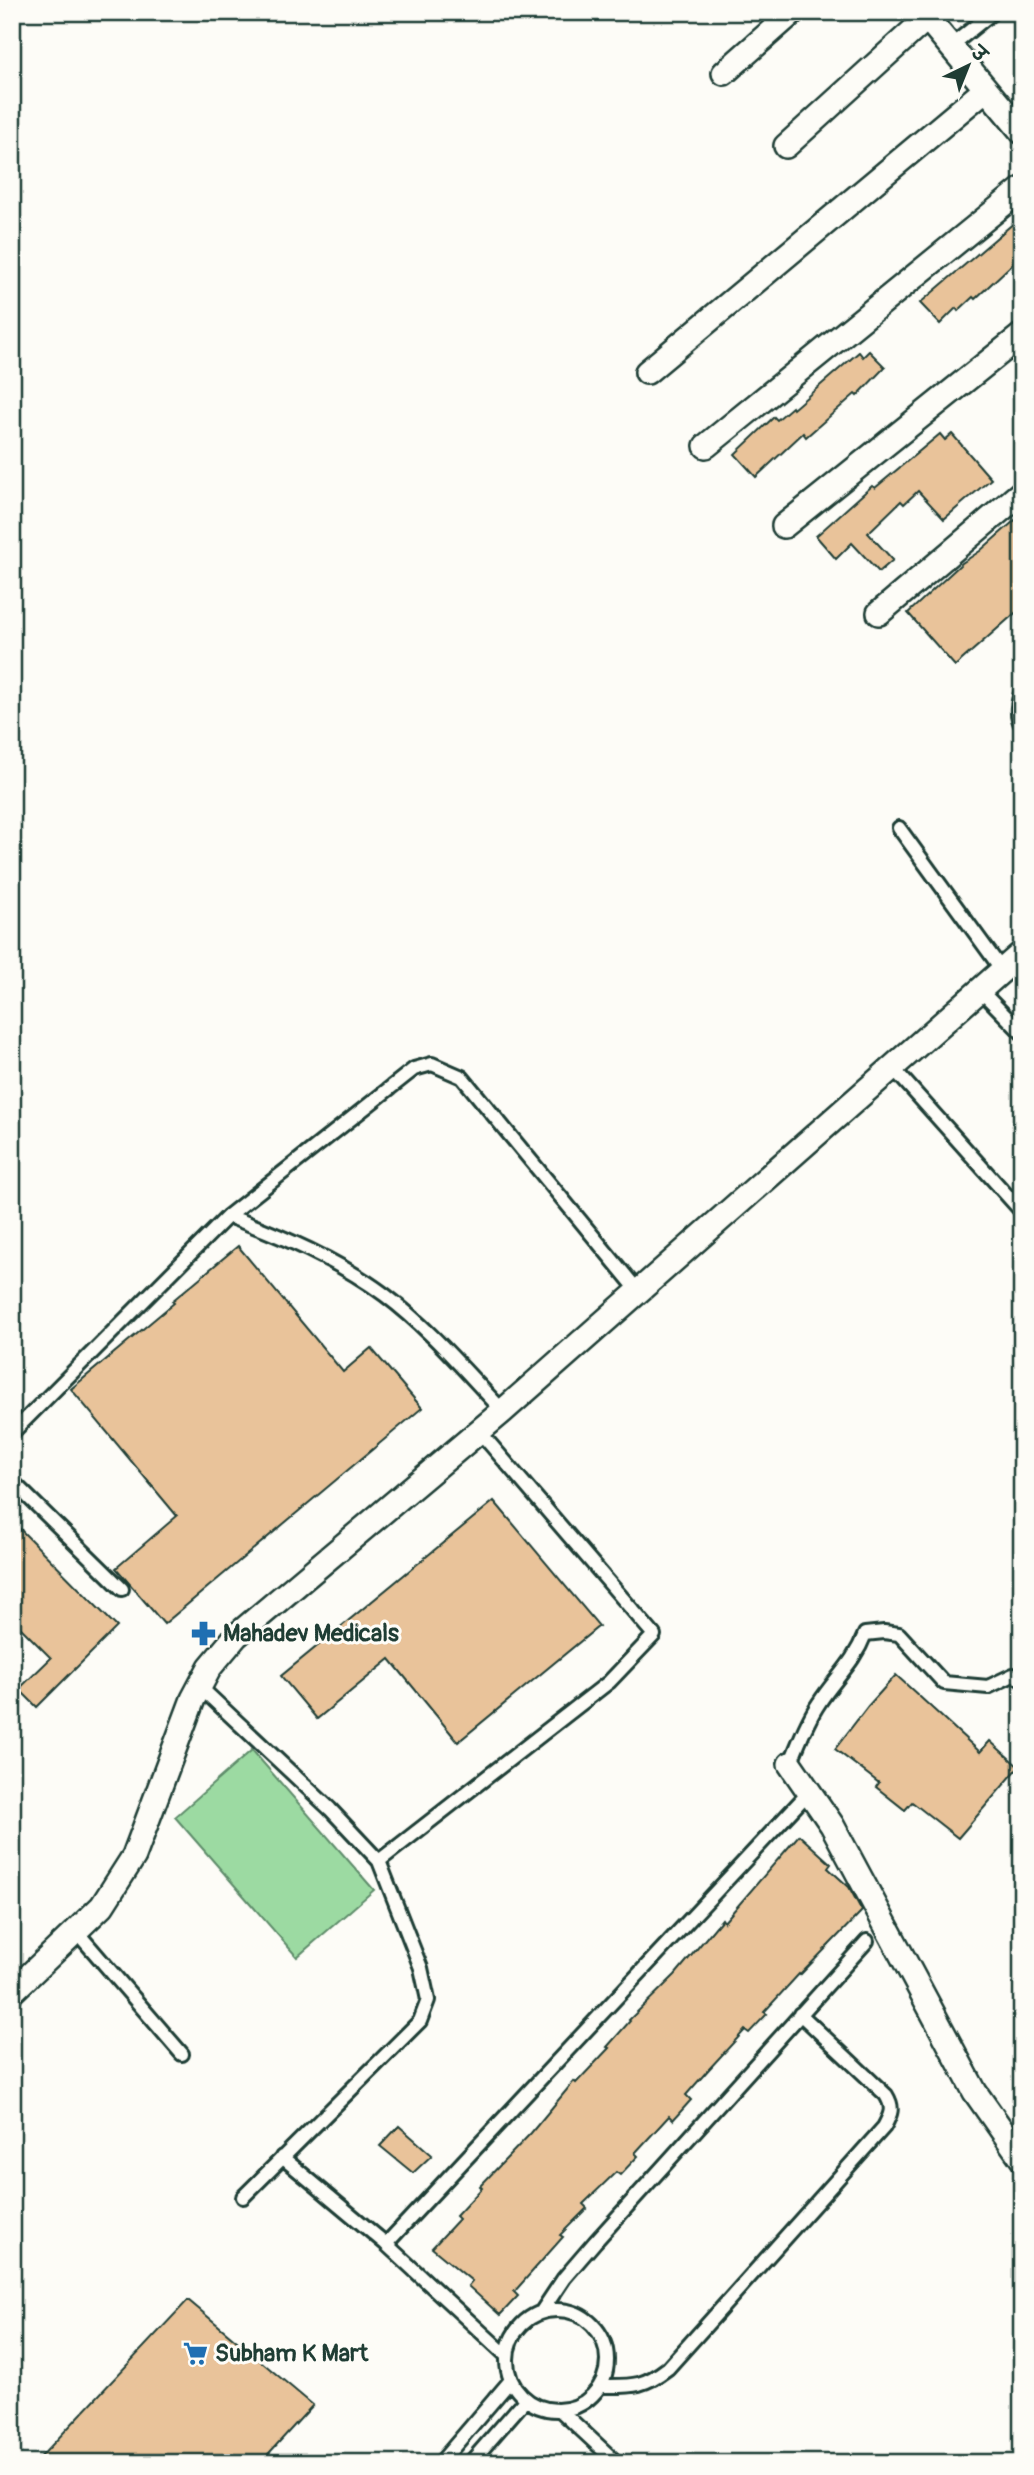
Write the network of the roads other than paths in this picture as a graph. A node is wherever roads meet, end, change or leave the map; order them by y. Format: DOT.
graph roads {
  1 [pos="793,12"];
  2 [pos="993,12"];
  3 [pos="925,15"];
  4 [pos="951,47"];
  5 [pos="724,73"];
  6 [pos="986,89"];
  7 [pos="1022,132"];
  8 [pos="786,146"];
  9 [pos="1022,189"];
  10 [pos="1022,335"];
  11 [pos="647,372"];
  12 [pos="706,446"];
  13 [pos="1022,492"];
  14 [pos="784,526"];
  15 [pos="879,612"];
  16 [pos="1022,690"];
  17 [pos="1022,726"];
  18 [pos="899,828"];
  19 [pos="1022,953"];
  20 [pos="1002,970"];
  21 [pos="980,990"];
  22 [pos="1022,1033"];
  23 [pos="893,1068"];
  24 [pos="1022,1212"];
  25 [pos="228,1216"];
  26 [pos="639,1292"];
  27 [pos="503,1411"];
  28 [pos="479,1431"];
  29 [pos="12,1433"];
  30 [pos="12,1481"];
  31 [pos="122,1588"];
  32 [pos="1022,1680"];
  33 [pos="200,1686"];
  34 [pos="790,1764"];
  35 [pos="811,1790"];
  36 [pos="379,1861"];
  37 [pos="76,1931"];
  38 [pos="867,1941"];
  39 [pos="12,1992"];
  40 [pos="800,2014"];
  41 [pos="182,2054"];
  42 [pos="282,2157"];
  43 [pos="1022,2159"];
  44 [pos="243,2197"];
  45 [pos="386,2244"];
  46 [pos="542,2311"];
  47 [pos="506,2356"];
  48 [pos="511,2380"];
  49 [pos="600,2386"];
  50 [pos="526,2399"];
  51 [pos="560,2410"];
  52 [pos="440,2463"];
  53 [pos="470,2463"];
  54 [pos="617,2463"];
  1 -- 5 [label="street"];
  2 -- 4 [label="lane"];
  3 -- 4 [label="street"];
  3 -- 8 [label="street"];
  4 -- 6 [label="street"];
  6 -- 7 [label="street"];
  6 -- 11 [label="street"];
  9 -- 12 [label="street"];
  10 -- 14 [label="street"];
  13 -- 15 [label="street"];
  16 -- 17 [label="lane"];
  18 -- 20 [label="lane"];
  19 -- 20 [label="street"];
  20 -- 21 [label="street"];
  21 -- 22 [label="lane"];
  21 -- 23 [label="street"];
  23 -- 24 [label="lane"];
  23 -- 26 [label="street"];
  25 -- 26 [label="lane"];
  25 -- 27 [label="lane"];
  25 -- 29 [label="lane"];
  26 -- 27 [label="street"];
  27 -- 28 [label="street"];
  28 -- 33 [label="street"];
  28 -- 36 [label="lane"];
  30 -- 31 [label="lane"];
  32 -- 34 [label="lane"];
  33 -- 36 [label="lane"];
  33 -- 37 [label="street"];
  34 -- 35 [label="street"];
  35 -- 43 [label="street"];
  35 -- 45 [label="lane"];
  36 -- 42 [label="lane"];
  37 -- 39 [label="street"];
  37 -- 41 [label="lane"];
  38 -- 40 [label="lane"];
  40 -- 46 [label="lane"];
  40 -- 49 [label="lane"];
  42 -- 44 [label="lane"];
  42 -- 45 [label="lane"];
  45 -- 47 [label="lane"];
  46 -- 47 [label="lane"];
  46 -- 49 [label="lane"];
  47 -- 48 [label="lane"];
  48 -- 50 [label="lane"];
  48 -- 52 [label="lane"];
  49 -- 51 [label="lane"];
  50 -- 51 [label="lane"];
  50 -- 53 [label="lane"];
  51 -- 54 [label="lane"];
}
